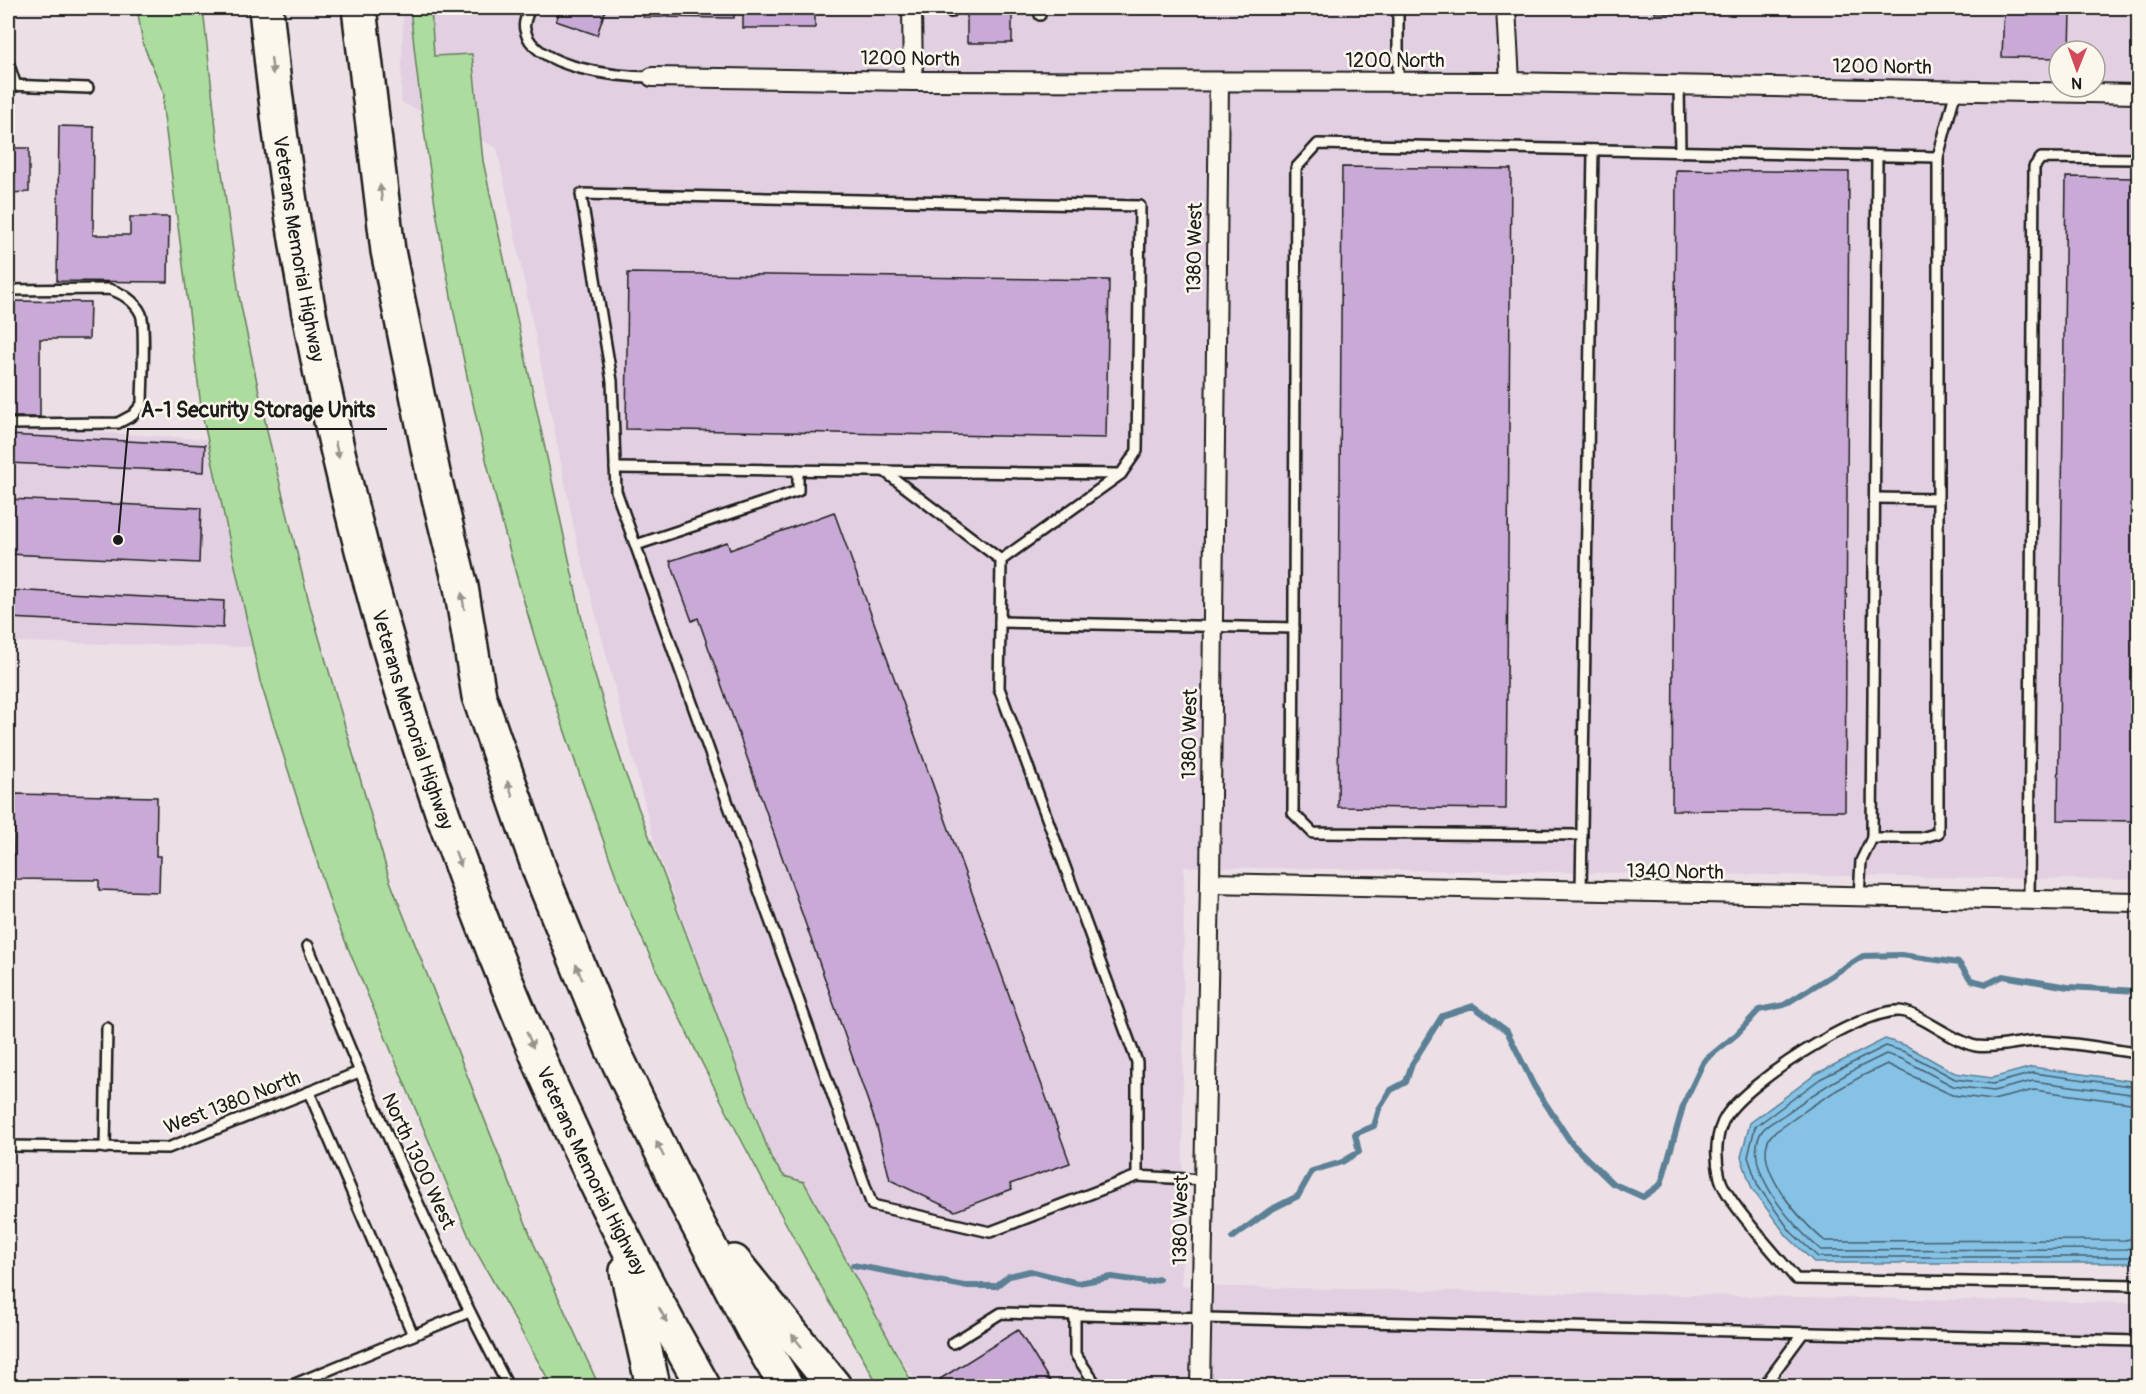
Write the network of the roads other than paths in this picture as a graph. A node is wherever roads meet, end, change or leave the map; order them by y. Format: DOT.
graph roads {
  1 [pos="266,8"];
  2 [pos="359,8"];
  3 [pos="530,8"];
  4 [pos="912,8"];
  5 [pos="1398,8"];
  6 [pos="1506,8"];
  7 [pos="8,62"];
  8 [pos="652,77"];
  9 [pos="913,81"];
  10 [pos="1219,82"];
  11 [pos="1398,82"];
  12 [pos="1510,82"];
  13 [pos="12,86"];
  14 [pos="1679,86"];
  15 [pos="88,88"];
  16 [pos="1956,90"];
  17 [pos="2139,94"];
  18 [pos="1593,150"];
  19 [pos="1680,152"];
  20 [pos="1877,156"];
  21 [pos="1938,157"];
  22 [pos="2139,159"];
  23 [pos="8,290"];
  24 [pos="8,424"];
  25 [pos="615,468"];
  26 [pos="798,470"];
  27 [pos="884,471"];
  28 [pos="1121,474"];
  29 [pos="1875,498"];
  30 [pos="1938,499"];
  31 [pos="636,545"];
  32 [pos="1001,561"];
  33 [pos="1000,622"];
  34 [pos="1212,626"];
  35 [pos="1294,628"];
  36 [pos="1582,835"];
  37 [pos="1872,838"];
  38 [pos="1210,884"];
  39 [pos="1581,891"];
  40 [pos="1859,897"];
  41 [pos="2029,901"];
  42 [pos="2139,902"];
  43 [pos="308,946"];
  44 [pos="107,1028"];
  45 [pos="2139,1053"];
  46 [pos="359,1072"];
  47 [pos="309,1092"];
  48 [pos="8,1146"];
  49 [pos="105,1148"];
  50 [pos="1137,1176"];
  51 [pos="1204,1180"];
  52 [pos="686,1202"];
  53 [pos="616,1226"];
  54 [pos="2139,1285"];
  55 [pos="469,1312"];
  56 [pos="1075,1315"];
  57 [pos="1201,1318"];
  58 [pos="1803,1333"];
  59 [pos="413,1335"];
  60 [pos="2139,1341"];
  61 [pos="953,1343"];
  62 [pos="290,1386"];
  63 [pos="508,1386"];
  64 [pos="653,1386"];
  65 [pos="703,1386"];
  66 [pos="786,1386"];
  67 [pos="834,1386"];
  68 [pos="1097,1386"];
  69 [pos="1200,1386"];
  70 [pos="1764,1386"];
  1 -- 53 [label="highway, Veterans Memorial Highway, one-way"];
  52 -- 2 [label="highway, one-way"];
  3 -- 8 [label="lane"];
  4 -- 9 [label="street"];
  5 -- 11 [label="lane"];
  6 -- 12 [label="street"];
  7 -- 13 [label="lane"];
  8 -- 9 [label="street, 1200 North"];
  9 -- 10 [label="street, 1200 North"];
  10 -- 11 [label="street, 1200 North"];
  10 -- 34 [label="street, 1380 West"];
  11 -- 12 [label="street, 1200 North"];
  12 -- 14 [label="street, 1200 North"];
  13 -- 15 [label="lane"];
  14 -- 16 [label="street, 1200 North"];
  14 -- 19 [label="lane"];
  16 -- 17 [label="street, 1200 North"];
  16 -- 21 [label="lane"];
  18 -- 19 [label="lane"];
  18 -- 35 [label="lane"];
  18 -- 36 [label="lane"];
  19 -- 20 [label="lane"];
  20 -- 21 [label="lane"];
  20 -- 29 [label="lane"];
  21 -- 30 [label="lane"];
  22 -- 41 [label="lane"];
  23 -- 24 [label="lane"];
  25 -- 26 [label="lane"];
  25 -- 28 [label="lane"];
  25 -- 31 [label="lane"];
  26 -- 27 [label="lane"];
  26 -- 31 [label="lane"];
  27 -- 28 [label="lane"];
  27 -- 32 [label="lane"];
  28 -- 32 [label="lane"];
  29 -- 30 [label="lane"];
  29 -- 37 [label="lane"];
  30 -- 37 [label="lane"];
  31 -- 50 [label="lane"];
  32 -- 33 [label="lane"];
  33 -- 34 [label="lane"];
  33 -- 50 [label="lane"];
  34 -- 35 [label="lane"];
  34 -- 38 [label="street, 1380 West"];
  35 -- 36 [label="lane"];
  36 -- 39 [label="lane"];
  37 -- 40 [label="lane"];
  38 -- 39 [label="street, 1340 North"];
  38 -- 51 [label="street, 1380 West"];
  39 -- 40 [label="street, 1340 North"];
  40 -- 41 [label="street, 1340 North"];
  41 -- 42 [label="street, 1340 North"];
  43 -- 46 [label="lane, North 1300 West"];
  44 -- 49 [label="lane"];
  45 -- 54 [label="lane"];
  46 -- 47 [label="lane, West 1380 North"];
  46 -- 55 [label="lane, North 1300 West"];
  47 -- 49 [label="lane, West 1380 North"];
  47 -- 59 [label="lane"];
  48 -- 49 [label="lane, West 1380 North"];
  50 -- 51 [label="lane"];
  51 -- 57 [label="street, 1380 West"];
  52 -- 66 [label="highway"];
  67 -- 52 [label="highway, one-way"];
  53 -- 64 [label="highway"];
  53 -- 65 [label="highway, Veterans Memorial Highway, one-way"];
  55 -- 59 [label="lane"];
  55 -- 63 [label="lane, North 1300 West"];
  56 -- 57 [label="lane"];
  56 -- 61 [label="lane"];
  56 -- 68 [label="lane"];
  57 -- 58 [label="lane"];
  57 -- 69 [label="street, 1380 West"];
  58 -- 60 [label="lane"];
  58 -- 70 [label="lane"];
  59 -- 62 [label="lane"];
}
